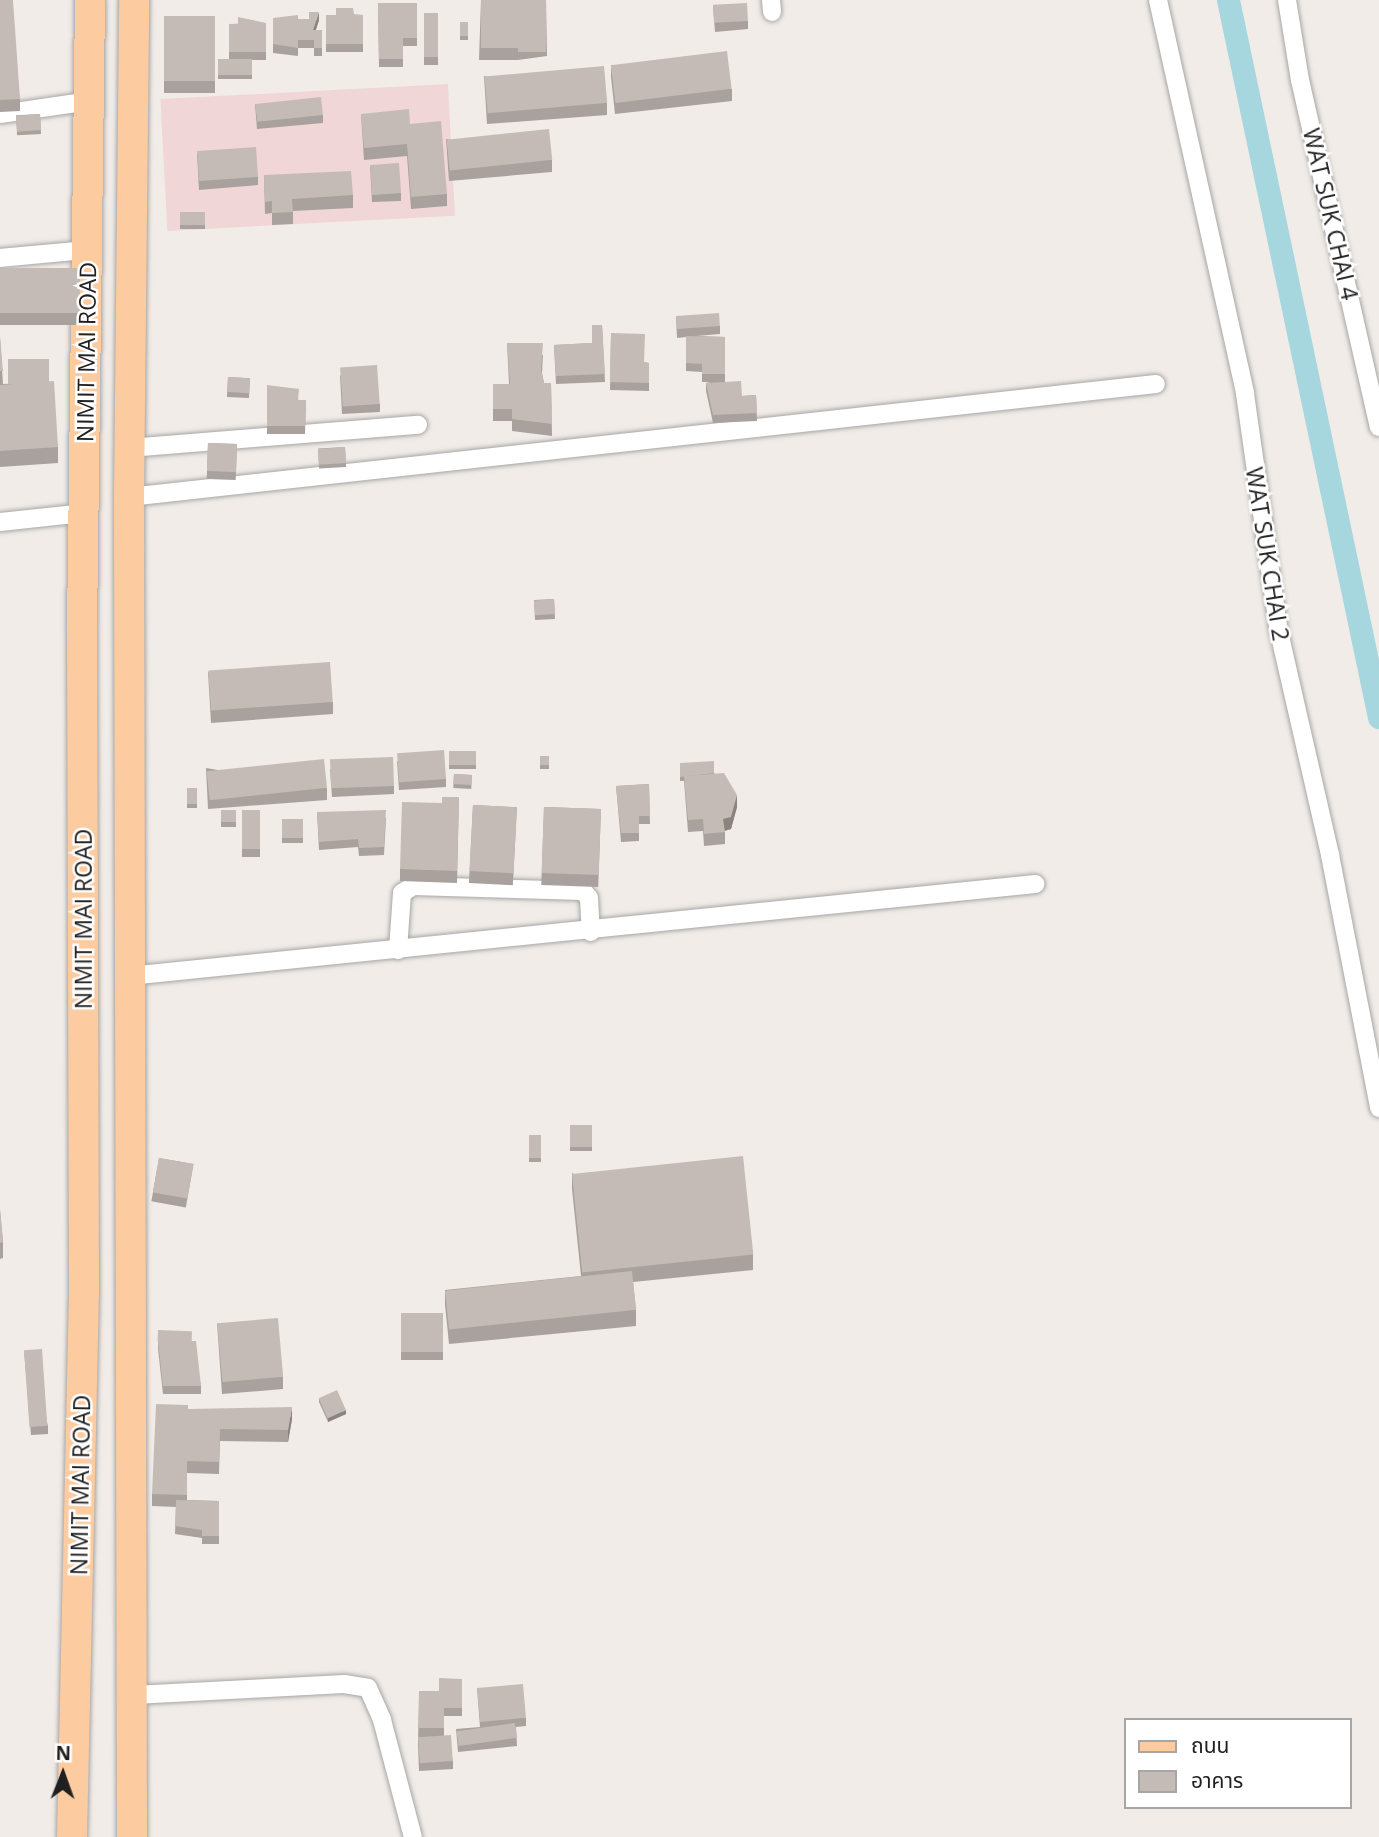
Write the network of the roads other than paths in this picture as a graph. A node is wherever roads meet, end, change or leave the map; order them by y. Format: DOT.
graph roads {
  1 [pos="90,0"];
  2 [pos="134,0"];
  3 [pos="1158,0"];
  4 [pos="1287,0"];
  5 [pos="90,101"];
  6 [pos="0,114"];
  7 [pos="87,250"];
  8 [pos="0,258"];
  9 [pos="1156,384"];
  10 [pos="418,425"];
  11 [pos="1379,427"];
  12 [pos="129,448"];
  13 [pos="129,497"];
  14 [pos="84,513"];
  15 [pos="0,522"];
  16 [pos="1035,884"];
  17 [pos="591,932"];
  18 [pos="398,950"];
  19 [pos="129,976"];
  20 [pos="1379,1108"];
  21 [pos="134,1695"];
  22 [pos="72,1837"];
  23 [pos="132,1837"];
  24 [pos="413,1837"];
  1 -- 5 [label="main road, NIMIT MAI ROAD"];
  2 -- 12 [label="main road, NIMIT MAI ROAD"];
  3 -- 20 [label="street, WAT SUK CHAI 2"];
  4 -- 11 [label="street, WAT SUK CHAI 4"];
  5 -- 6 [label="street"];
  5 -- 7 [label="main road, NIMIT MAI ROAD"];
  7 -- 8 [label="street"];
  7 -- 14 [label="main road, NIMIT MAI ROAD"];
  9 -- 13 [label="street"];
  10 -- 12 [label="street"];
  12 -- 13 [label="main road, NIMIT MAI ROAD"];
  13 -- 19 [label="main road, NIMIT MAI ROAD"];
  14 -- 15 [label="street"];
  14 -- 22 [label="main road, NIMIT MAI ROAD"];
  16 -- 17 [label="street"];
  17 -- 18 [label="street"];
  17 -- 18 [label="street"];
  18 -- 19 [label="street"];
  19 -- 21 [label="main road, NIMIT MAI ROAD"];
  21 -- 23 [label="main road, NIMIT MAI ROAD"];
  21 -- 24 [label="street"];
}
